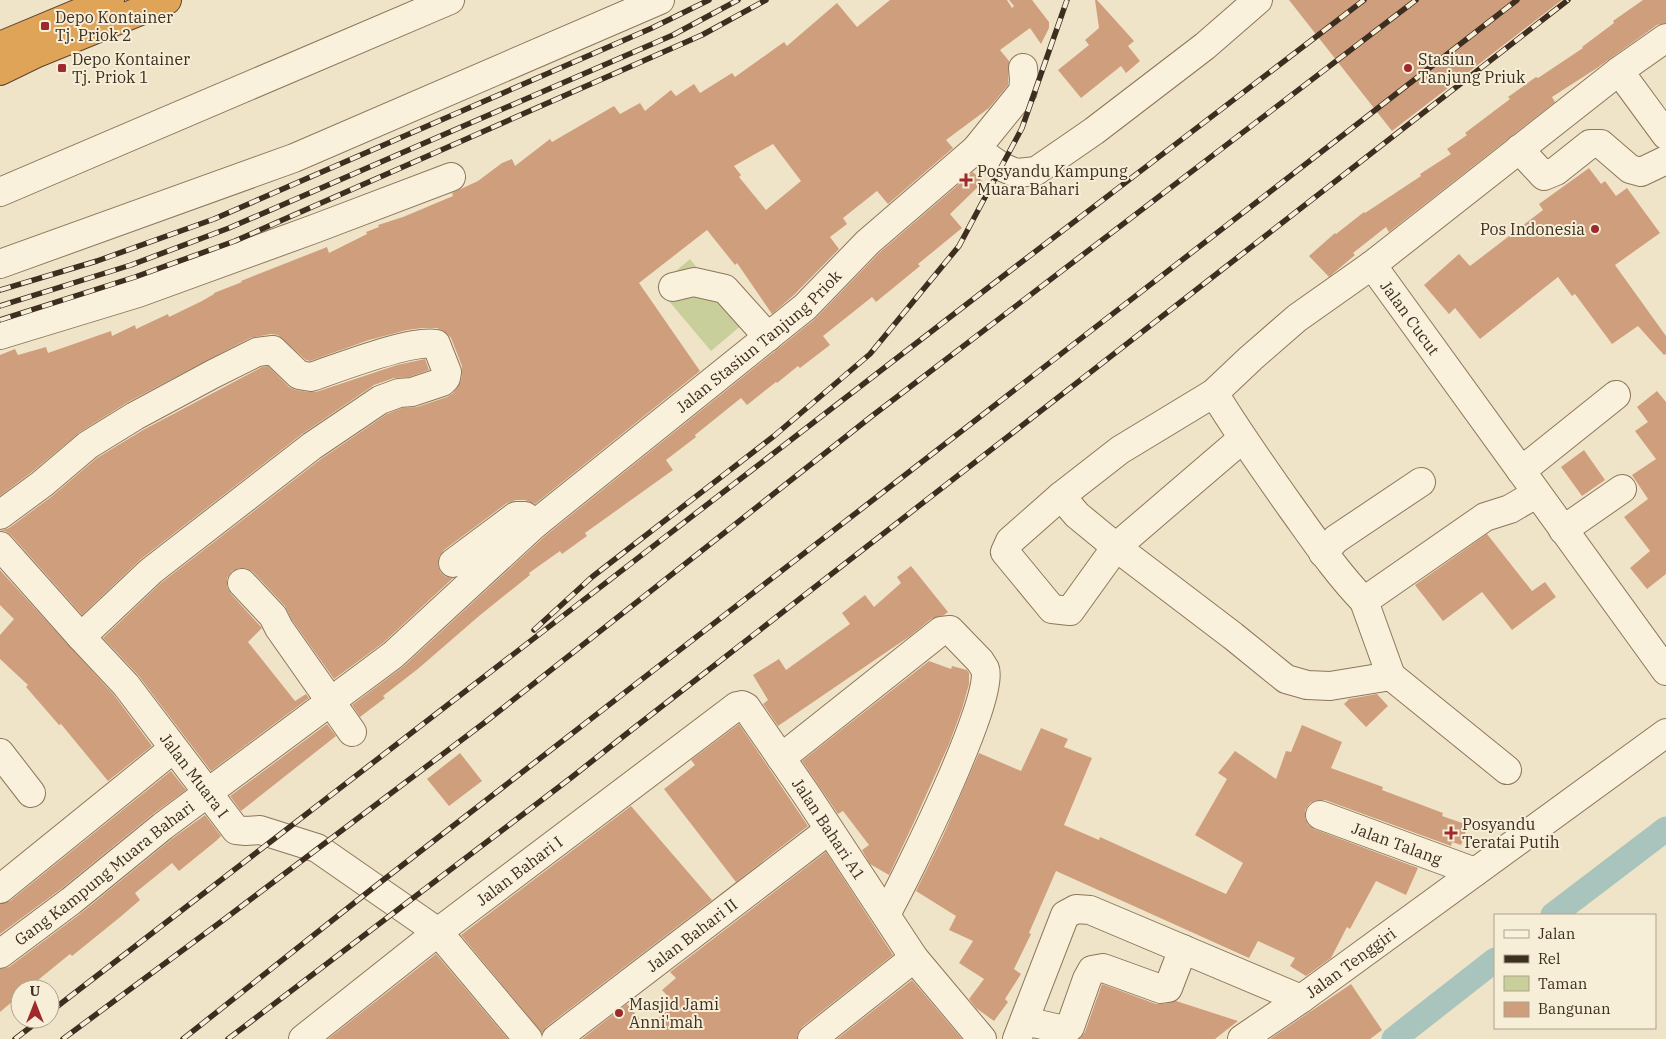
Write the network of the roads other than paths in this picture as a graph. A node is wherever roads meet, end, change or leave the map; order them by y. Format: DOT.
graph roads {
  1 [pos="110,0"];
  2 [pos="167,0"];
  3 [pos="450,0"];
  4 [pos="660,0"];
  5 [pos="1258,0"];
  6 [pos="1666,38"];
  7 [pos="0,46"];
  8 [pos="1023,68"];
  9 [pos="0,71"];
  10 [pos="1619,71"];
  11 [pos="1666,135"];
  12 [pos="976,149"];
  13 [pos="1519,149"];
  14 [pos="1666,160"];
  15 [pos="451,177"];
  16 [pos="0,192"];
  17 [pos="0,264"];
  18 [pos="1372,265"];
  19 [pos="673,287"];
  20 [pos="0,335"];
  21 [pos="768,337"];
  22 [pos="1214,393"];
  23 [pos="1616,395"];
  24 [pos="1242,439"];
  25 [pos="1521,471"];
  26 [pos="1421,482"];
  27 [pos="1622,489"];
  28 [pos="1536,494"];
  29 [pos="1061,496"];
  30 [pos="0,516"];
  31 [pos="535,524"];
  32 [pos="1563,530"];
  33 [pos="0,546"];
  34 [pos="1116,548"];
  35 [pos="1324,552"];
  36 [pos="453,563"];
  37 [pos="242,583"];
  38 [pos="1364,601"];
  39 [pos="80,637"];
  40 [pos="1666,671"];
  41 [pos="1391,676"];
  42 [pos="331,702"];
  43 [pos="739,705"];
  44 [pos="352,732"];
  45 [pos="1666,733"];
  46 [pos="173,749"];
  47 [pos="0,753"];
  48 [pos="781,758"];
  49 [pos="1507,770"];
  50 [pos="208,792"];
  51 [pos="31,793"];
  52 [pos="1320,815"];
  53 [pos="829,830"];
  54 [pos="1475,872"];
  55 [pos="0,889"];
  56 [pos="886,914"];
  57 [pos="438,932"];
  58 [pos="1183,950"];
  59 [pos="0,954"];
  60 [pos="914,958"];
  61 [pos="1301,999"];
  62 [pos="1021,1030"];
  63 [pos="303,1039"];
  64 [pos="528,1039"];
  65 [pos="556,1039"];
  66 [pos="812,1039"];
  67 [pos="982,1039"];
  68 [pos="1242,1039"];
  1 -- 7 [label="highway"];
  2 -- 9 [label="highway"];
  3 -- 16 [label="street"];
  4 -- 17 [label="street"];
  5 -- 12 [label="street"];
  6 -- 10 [label="street, Jalan Cucut"];
  8 -- 12 [label="street, Jalan Stasiun Tanjung Priok"];
  10 -- 11 [label="street"];
  10 -- 13 [label="street, Jalan Cucut"];
  12 -- 21 [label="street, Jalan Stasiun Tanjung Priok"];
  13 -- 14 [label="street"];
  13 -- 18 [label="street, Jalan Cucut"];
  15 -- 20 [label="street"];
  18 -- 22 [label="street"];
  18 -- 25 [label="street, Jalan Cucut"];
  19 -- 21 [label="street"];
  21 -- 31 [label="street, Jalan Stasiun Tanjung Priok"];
  22 -- 24 [label="street"];
  22 -- 29 [label="street"];
  23 -- 25 [label="street"];
  24 -- 34 [label="street"];
  24 -- 35 [label="street"];
  25 -- 28 [label="street, Jalan Cucut"];
  26 -- 35 [label="street"];
  27 -- 32 [label="street"];
  28 -- 32 [label="street, Jalan Cucut"];
  28 -- 38 [label="street"];
  29 -- 34 [label="street"];
  29 -- 34 [label="street"];
  30 -- 39 [label="street"];
  31 -- 36 [label="street"];
  31 -- 42 [label="street, Jalan Stasiun Tanjung Priok"];
  32 -- 40 [label="street, Jalan Cucut"];
  33 -- 39 [label="street, Jalan Muara I"];
  34 -- 41 [label="street"];
  35 -- 38 [label="street"];
  37 -- 42 [label="street"];
  38 -- 41 [label="street"];
  39 -- 46 [label="street, Jalan Muara I"];
  41 -- 49 [label="street"];
  42 -- 44 [label="street"];
  42 -- 50 [label="street, Gang Kampung Muara Bahari"];
  43 -- 48 [label="street, Jalan Bahari A1"];
  43 -- 57 [label="street, Jalan Bahari I"];
  45 -- 54 [label="street, Jalan Tenggiri"];
  46 -- 50 [label="street, Jalan Muara I"];
  46 -- 55 [label="street"];
  47 -- 51 [label="street"];
  48 -- 53 [label="street, Jalan Bahari A1"];
  48 -- 56 [label="street"];
  50 -- 57 [label="street, Jalan Muara I"];
  50 -- 59 [label="street, Gang Kampung Muara Bahari"];
  52 -- 54 [label="street, Jalan Talang"];
  53 -- 56 [label="street, Jalan Bahari A1"];
  53 -- 65 [label="street, Jalan Bahari II"];
  54 -- 61 [label="street, Jalan Tenggiri"];
  56 -- 60 [label="street, Jalan Bahari A1"];
  57 -- 63 [label="street, Jalan Bahari I"];
  57 -- 64 [label="street"];
  58 -- 61 [label="street, Jalan Tenggiri"];
  58 -- 62 [label="street"];
  58 -- 62 [label="street, Jalan Tenggiri"];
  60 -- 66 [label="street"];
  60 -- 67 [label="street, Jalan Bahari A1"];
  61 -- 68 [label="street"];
}
